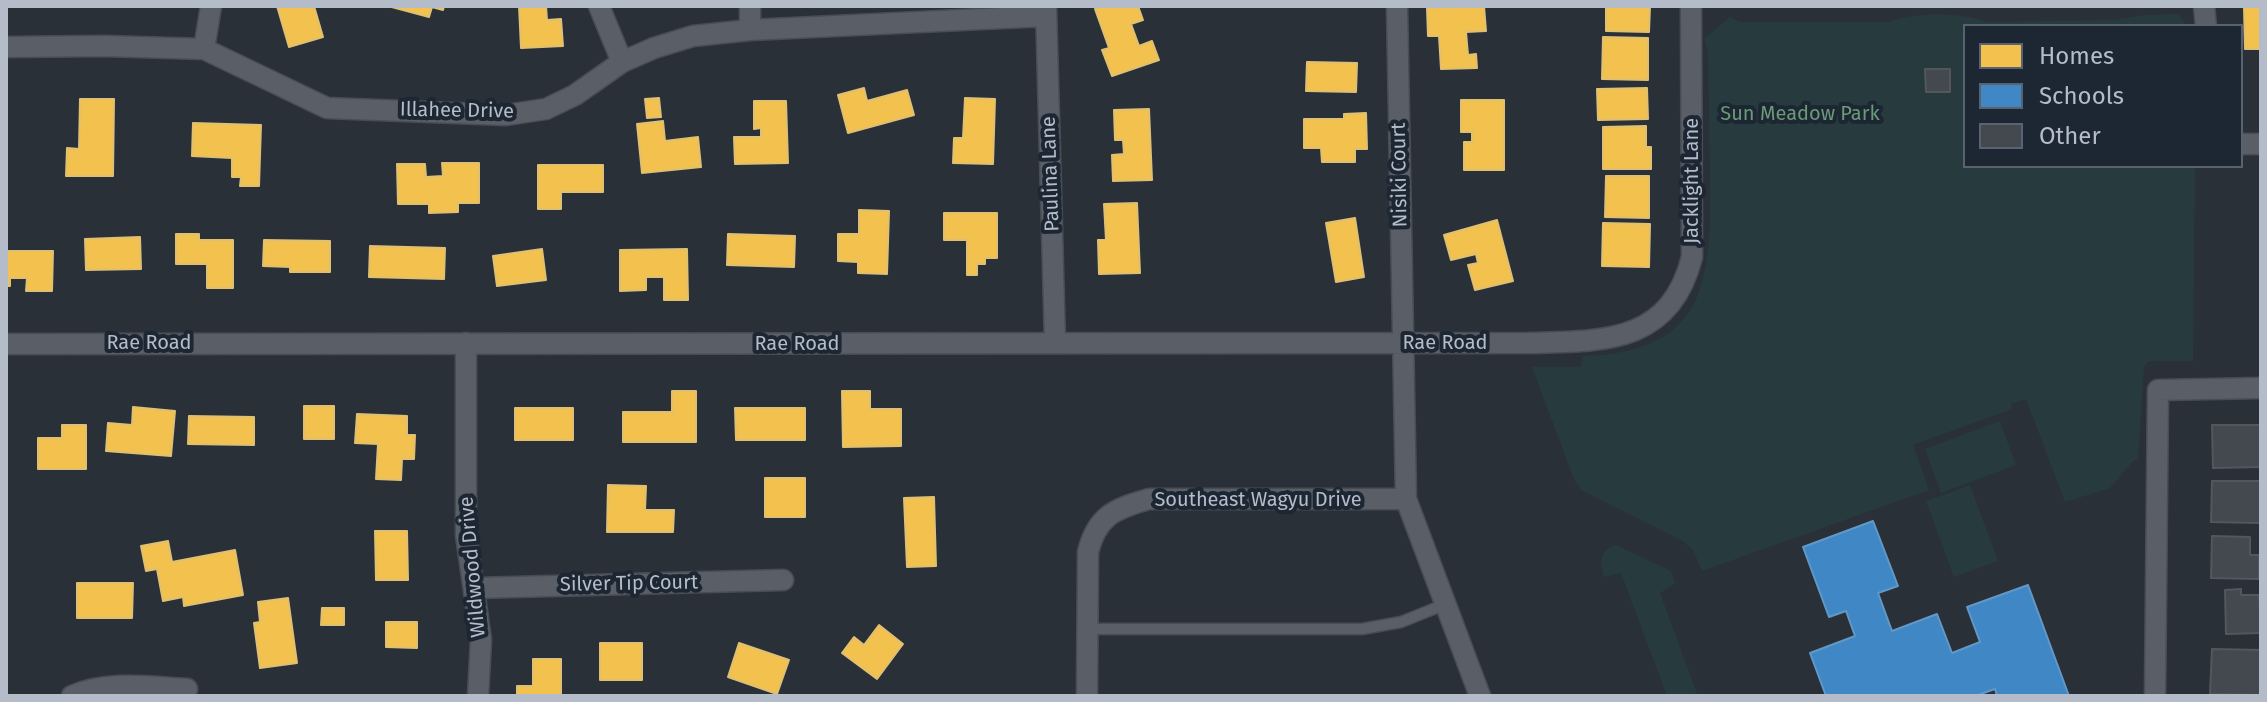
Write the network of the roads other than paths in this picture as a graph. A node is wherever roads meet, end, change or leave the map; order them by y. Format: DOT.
graph roads {
  1 [pos="211,6"];
  2 [pos="599,6"];
  3 [pos="750,6"];
  4 [pos="1397,6"];
  5 [pos="1691,6"];
  6 [pos="1707,6"];
  7 [pos="1046,11"];
  8 [pos="750,30"];
  9 [pos="6,47"];
  10 [pos="204,49"];
  11 [pos="622,62"];
  12 [pos="1587,342"];
  13 [pos="466,343"];
  14 [pos="1055,343"];
  15 [pos="6,344"];
  16 [pos="1403,344"];
  17 [pos="2261,388"];
  18 [pos="1406,499"];
  19 [pos="783,580"];
  20 [pos="475,588"];
  21 [pos="1446,604"];
  22 [pos="1087,629"];
  23 [pos="187,689"];
  24 [pos="72,696"];
  25 [pos="478,696"];
  26 [pos="1087,696"];
  27 [pos="1480,696"];
  28 [pos="2155,696"];
  1 -- 10 [label="street"];
  2 -- 11 [label="street"];
  3 -- 8 [label="street"];
  4 -- 16 [label="street, Nisiki Court"];
  5 -- 6 [label="street"];
  5 -- 12 [label="street, Jacklight Lane"];
  7 -- 8 [label="street, Illahee Drive"];
  7 -- 14 [label="street, Paulina Lane"];
  8 -- 11 [label="street, Illahee Drive"];
  9 -- 10 [label="street, Illahee Drive"];
  10 -- 11 [label="street, Illahee Drive"];
  12 -- 16 [label="street, Rae Road"];
  13 -- 14 [label="street, Rae Road"];
  13 -- 15 [label="street, Rae Road"];
  13 -- 20 [label="street, Wildwood Drive"];
  14 -- 16 [label="street, Rae Road"];
  16 -- 18 [label="street, Nisiki Court"];
  17 -- 28 [label="street"];
  18 -- 21 [label="street, Nisiki Court"];
  18 -- 22 [label="street, Southeast Wagyu Drive"];
  19 -- 20 [label="street, Silver Tip Court"];
  20 -- 25 [label="street, Wildwood Drive"];
  21 -- 22 [label="lane"];
  21 -- 27 [label="street, Nisiki Court"];
  22 -- 26 [label="street, Southeast Wagyu Drive"];
  23 -- 24 [label="street"];
}
